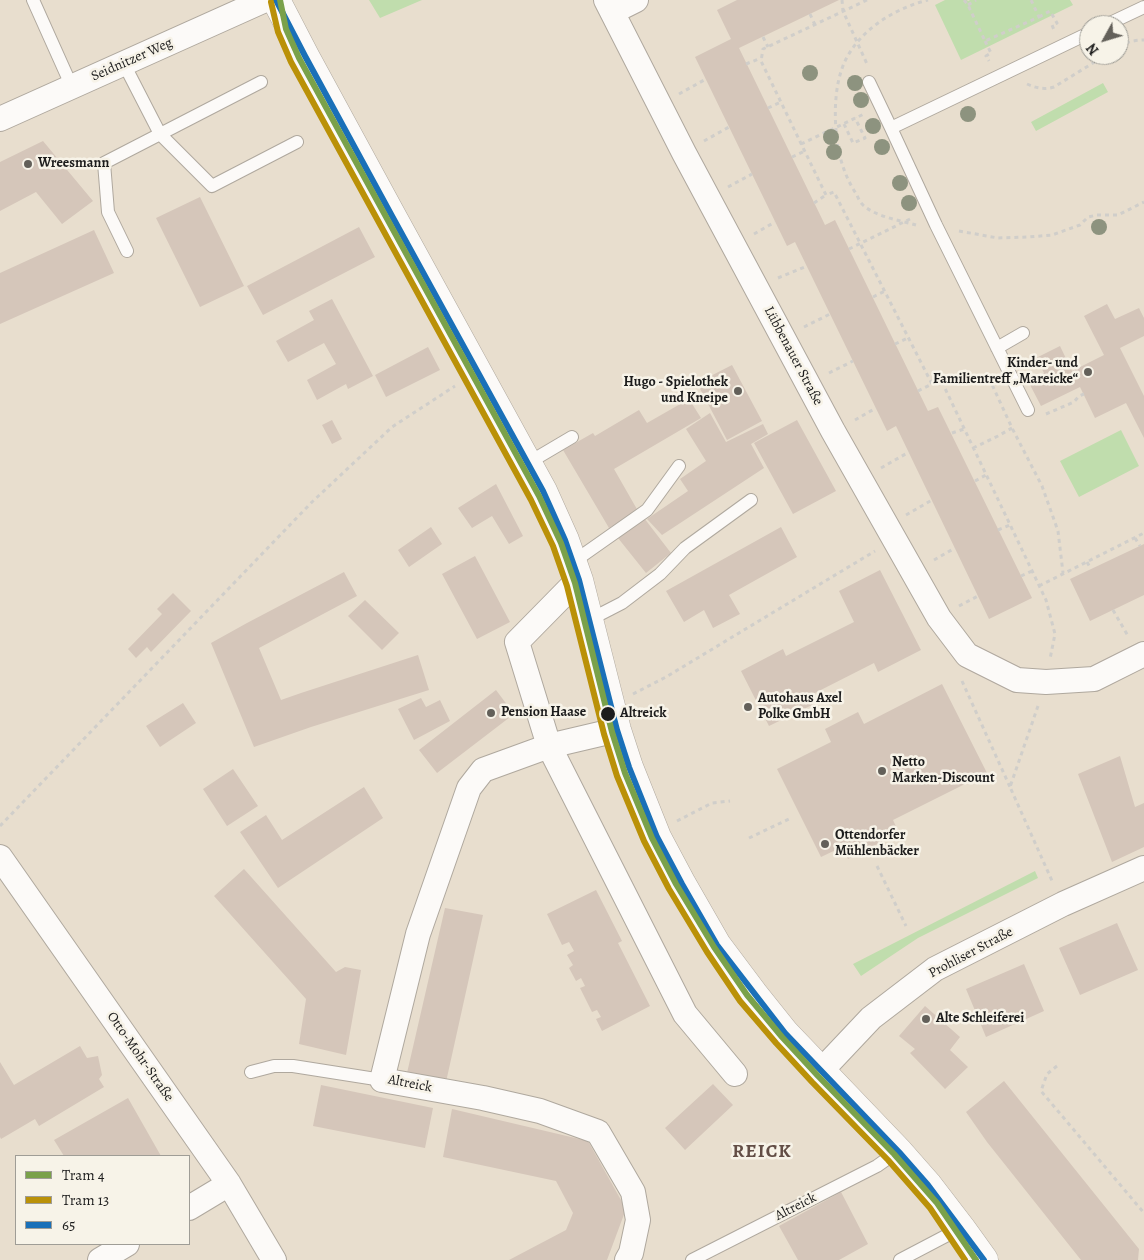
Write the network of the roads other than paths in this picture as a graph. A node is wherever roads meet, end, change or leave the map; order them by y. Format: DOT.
graph roads {
  1 [pos="33,0"];
  2 [pos="265,0"];
  3 [pos="276,0"];
  4 [pos="636,0"];
  5 [pos="609,6"];
  6 [pos="1144,7"];
  7 [pos="1127,15"];
  8 [pos="1079,38"];
  9 [pos="124,64"];
  10 [pos="261,82"];
  11 [pos="869,82"];
  12 [pos="72,87"];
  13 [pos="0,119"];
  14 [pos="891,128"];
  15 [pos="160,134"];
  16 [pos="297,142"];
  17 [pos="127,251"];
  18 [pos="1024,332"];
  19 [pos="997,348"];
  20 [pos="1028,410"];
  21 [pos="572,438"];
  22 [pos="528,463"];
  23 [pos="679,466"];
  24 [pos="751,500"];
  25 [pos="576,571"];
  26 [pos="589,620"];
  27 [pos="1141,655"];
  28 [pos="614,718"];
  29 [pos="548,746"];
  30 [pos="0,857"];
  31 [pos="1144,868"];
  32 [pos="821,1071"];
  33 [pos="251,1072"];
  34 [pos="735,1074"];
  35 [pos="382,1080"];
  36 [pos="892,1146"];
  37 [pos="229,1184"];
  38 [pos="190,1207"];
  39 [pos="961,1228"];
  40 [pos="125,1245"];
  41 [pos="100,1260"];
  42 [pos="274,1260"];
  43 [pos="626,1260"];
  44 [pos="692,1260"];
  45 [pos="900,1260"];
  46 [pos="984,1260"];
  1 -- 12 [label="lane"];
  2 -- 9 [label="street, Seidnitzer Weg"];
  3 -- 22 [label="street"];
  4 -- 5 [label="street"];
  5 -- 27 [label="street, Lübbenauer Straße"];
  6 -- 7 [label="lane"];
  8 -- 14 [label="lane"];
  9 -- 12 [label="street, Seidnitzer Weg"];
  9 -- 15 [label="lane"];
  10 -- 15 [label="lane"];
  11 -- 14 [label="lane"];
  12 -- 13 [label="street, Seidnitzer Weg"];
  14 -- 19 [label="lane"];
  15 -- 16 [label="lane"];
  15 -- 17 [label="lane"];
  18 -- 19 [label="lane"];
  19 -- 20 [label="lane"];
  21 -- 22 [label="lane"];
  22 -- 25 [label="street"];
  23 -- 25 [label="lane"];
  24 -- 26 [label="lane"];
  25 -- 26 [label="street"];
  25 -- 29 [label="street"];
  26 -- 28 [label="street"];
  28 -- 29 [label="street, Altreick"];
  28 -- 32 [label="street"];
  29 -- 34 [label="street"];
  29 -- 35 [label="street, Altreick"];
  30 -- 37 [label="street, Otto-Mohr-Straße"];
  31 -- 32 [label="street, Prohliser Straße"];
  32 -- 36 [label="street"];
  33 -- 35 [label="lane"];
  35 -- 43 [label="street, Altreick"];
  36 -- 39 [label="street"];
  36 -- 44 [label="lane, Altreick"];
  37 -- 38 [label="street"];
  37 -- 42 [label="street, Otto-Mohr-Straße"];
  39 -- 45 [label="lane"];
  39 -- 46 [label="street"];
  40 -- 41 [label="street"];
}
